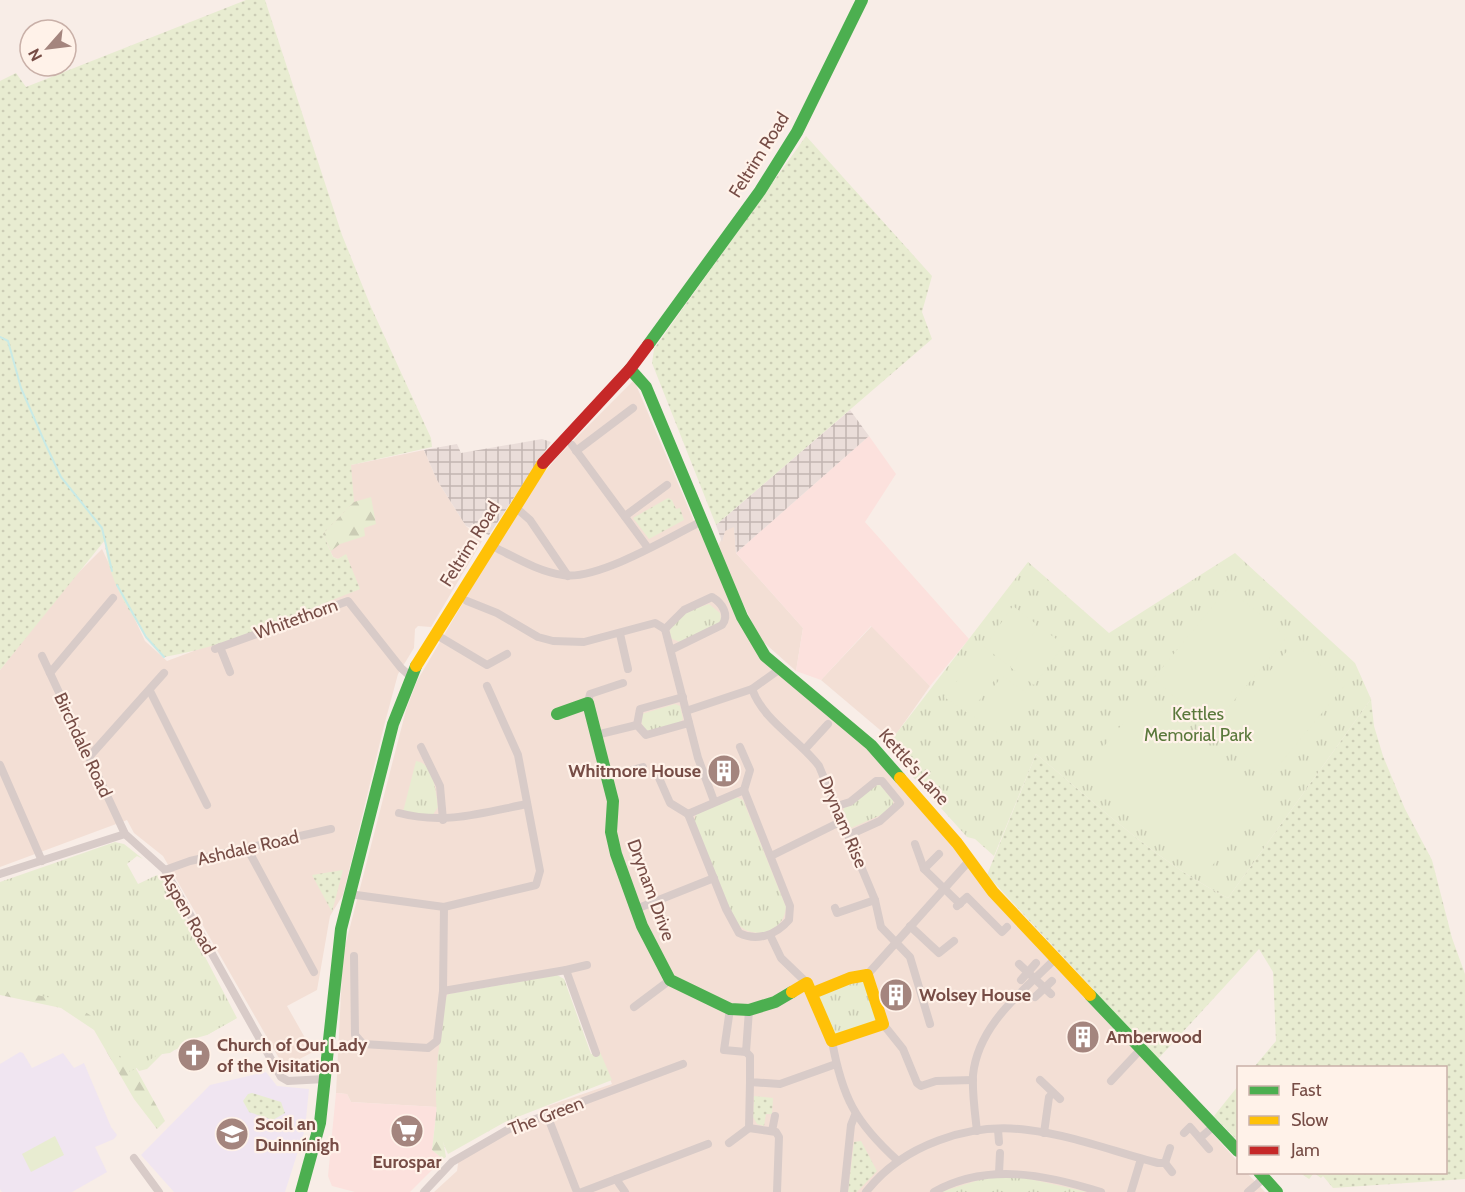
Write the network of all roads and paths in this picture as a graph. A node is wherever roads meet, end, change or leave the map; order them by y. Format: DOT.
graph roads {
  1 [pos="862,0"];
  2 [pos="630,369"];
  3 [pos="633,408"];
  4 [pos="667,485"];
  5 [pos="514,506"];
  6 [pos="626,516"];
  7 [pos="700,522"];
  8 [pos="648,548"];
  9 [pos="498,549"];
  10 [pos="568,576"];
  11 [pos="113,598"];
  12 [pos="467,601"];
  13 [pos="665,629"];
  14 [pos="435,634"];
  15 [pos="620,634"];
  16 [pos="672,650"];
  17 [pos="507,654"];
  18 [pos="42,656"];
  19 [pos="628,669"];
  20 [pos="780,669"];
  21 [pos="230,672"];
  22 [pos="50,673"];
  23 [pos="164,673"];
  24 [pos="411,676"];
  25 [pos="623,683"];
  26 [pos="487,686"];
  27 [pos="752,689"];
  28 [pos="150,691"];
  29 [pos="683,697"];
  30 [pos="588,703"];
  31 [pos="686,711"];
  32 [pos="557,714"];
  33 [pos="689,723"];
  34 [pos="637,724"];
  35 [pos="828,724"];
  36 [pos="596,735"];
  37 [pos="421,747"];
  38 [pos="740,747"];
  39 [pos="806,748"];
  40 [pos="88,757"];
  41 [pos="0,765"];
  42 [pos="643,767"];
  43 [pos="607,777"];
  44 [pos="660,778"];
  45 [pos="744,790"];
  46 [pos="714,801"];
  47 [pos="527,804"];
  48 [pos="207,805"];
  49 [pos="837,806"];
  50 [pos="399,813"];
  51 [pos="688,814"];
  52 [pos="443,820"];
  53 [pos="842,821"];
  54 [pos="331,830"];
  55 [pos="125,834"];
  56 [pos="849,836"];
  57 [pos="915,844"];
  58 [pos="247,848"];
  59 [pos="939,854"];
  60 [pos="771,856"];
  61 [pos="42,861"];
  62 [pos="969,861"];
  63 [pos="924,869"];
  64 [pos="165,870"];
  65 [pos="0,874"];
  66 [pos="714,878"];
  67 [pos="944,887"];
  68 [pos="349,894"];
  69 [pos="875,900"];
  70 [pos="444,907"];
  71 [pos="835,908"];
  72 [pos="636,909"];
  73 [pos="910,926"];
  74 [pos="1007,927"];
  75 [pos="770,935"];
  76 [pos="954,941"];
  77 [pos="896,942"];
  78 [pos="354,956"];
  79 [pos="1055,959"];
  80 [pos="1036,963"];
  81 [pos="1019,964"];
  82 [pos="587,965"];
  83 [pos="566,970"];
  84 [pos="314,972"];
  85 [pos="867,975"];
  86 [pos="1031,976"];
  87 [pos="670,980"];
  88 [pos="1021,980"];
  89 [pos="1052,981"];
  90 [pos="810,988"];
  91 [pos="442,991"];
  92 [pos="1048,991"];
  93 [pos="1035,998"];
  94 [pos="634,1007"];
  95 [pos="730,1009"];
  96 [pos="749,1010"];
  97 [pos="883,1023"];
  98 [pos="930,1023"];
  99 [pos="832,1041"];
  100 [pos="1140,1050"];
  101 [pos="746,1052"];
  102 [pos="597,1053"];
  103 [pos="682,1064"];
  104 [pos="836,1064"];
  105 [pos="325,1079"];
  106 [pos="973,1080"];
  107 [pos="1040,1080"];
  108 [pos="1111,1081"];
  109 [pos="750,1082"];
  110 [pos="1053,1093"];
  111 [pos="1060,1099"];
  112 [pos="547,1115"];
  113 [pos="855,1115"];
  114 [pos="775,1116"];
  115 [pos="1214,1126"];
  116 [pos="749,1128"];
  117 [pos="998,1130"];
  118 [pos="772,1131"];
  119 [pos="977,1131"];
  120 [pos="1044,1133"];
  121 [pos="1184,1133"];
  122 [pos="1200,1138"];
  123 [pos="999,1142"];
  124 [pos="729,1143"];
  125 [pos="708,1144"];
  126 [pos="1170,1148"];
  127 [pos="1209,1149"];
  128 [pos="1237,1149"];
  129 [pos="1000,1153"];
  130 [pos="134,1158"];
  131 [pos="1141,1159"];
  132 [pos="897,1161"];
  133 [pos="1166,1163"];
  134 [pos="1172,1172"];
  135 [pos="999,1173"];
  136 [pos="1262,1175"];
  137 [pos="616,1179"];
  138 [pos="305,1191"];
  139 [pos="159,1192"];
  140 [pos="424,1192"];
  141 [pos="577,1192"];
  142 [pos="582,1192"];
  143 [pos="625,1192"];
  144 [pos="777,1192"];
  145 [pos="844,1192"];
  146 [pos="866,1192"];
  147 [pos="934,1192"];
  148 [pos="1101,1192"];
  149 [pos="1131,1192"];
  150 [pos="1248,1192"];
  151 [pos="1277,1192"];
  1 -- 2 [label="street, Feltrim Road"];
  2 -- 5 [label="street, Feltrim Road"];
  2 -- 7 [label="street, Kettle's Lane"];
  3 -- 6 [label="street"];
  4 -- 6 [label="street"];
  5 -- 10 [label="street"];
  5 -- 14 [label="street, Feltrim Road"];
  6 -- 8 [label="street"];
  7 -- 8 [label="street"];
  7 -- 20 [label="street, Kettle's Lane"];
  8 -- 10 [label="street"];
  9 -- 10 [label="street"];
  11 -- 22 [label="street"];
  12 -- 15 [label="street"];
  13 -- 15 [label="street"];
  13 -- 16 [label="street"];
  13 -- 16 [label="street"];
  14 -- 17 [label="street"];
  14 -- 24 [label="street, Feltrim Road"];
  15 -- 19 [label="street"];
  16 -- 29 [label="street"];
  18 -- 22 [label="street, Birchdale Road"];
  20 -- 27 [label="street"];
  20 -- 62 [label="street, Kettle's Lane"];
  21 -- 24 [label="street, Whitethorn"];
  22 -- 40 [label="street, Birchdale Road"];
  23 -- 28 [label="street"];
  24 -- 68 [label="street, Feltrim Road"];
  25 -- 30 [label="street"];
  26 -- 47 [label="street"];
  27 -- 31 [label="street"];
  27 -- 39 [label="street, Drynam Rise"];
  28 -- 40 [label="street"];
  28 -- 48 [label="street"];
  29 -- 31 [label="street"];
  29 -- 34 [label="street"];
  30 -- 32 [label="street"];
  30 -- 36 [label="street, Drynam Drive"];
  31 -- 33 [label="street"];
  33 -- 34 [label="street"];
  33 -- 46 [label="street"];
  34 -- 36 [label="street"];
  35 -- 39 [label="street"];
  36 -- 43 [label="street, Drynam Drive"];
  37 -- 52 [label="street"];
  38 -- 45 [label="street"];
  39 -- 49 [label="street, Drynam Rise"];
  40 -- 55 [label="street, Birchdale Road"];
  41 -- 61 [label="street"];
  42 -- 43 [label="street"];
  43 -- 72 [label="street, Drynam Drive"];
  44 -- 51 [label="street"];
  45 -- 46 [label="street"];
  45 -- 60 [label="street"];
  46 -- 51 [label="street"];
  47 -- 52 [label="street"];
  47 -- 70 [label="street"];
  49 -- 53 [label="street, Drynam Rise"];
  49 -- 56 [label="street"];
  50 -- 52 [label="street"];
  51 -- 66 [label="street"];
  53 -- 56 [label="street, Drynam Rise"];
  53 -- 60 [label="street"];
  54 -- 58 [label="street, Ashdale Road"];
  55 -- 61 [label="street"];
  55 -- 64 [label="street, Aspen Road"];
  56 -- 69 [label="street, Drynam Rise"];
  57 -- 63 [label="street"];
  58 -- 64 [label="street, Ashdale Road"];
  58 -- 84 [label="street"];
  59 -- 63 [label="street"];
  60 -- 75 [label="street"];
  61 -- 65 [label="street"];
  62 -- 67 [label="street"];
  62 -- 79 [label="street, Kettle's Lane"];
  63 -- 67 [label="street"];
  64 -- 105 [label="street, Aspen Road"];
  66 -- 72 [label="street"];
  66 -- 75 [label="street"];
  67 -- 73 [label="street"];
  67 -- 74 [label="street"];
  68 -- 70 [label="street"];
  68 -- 105 [label="street, Feltrim Road"];
  69 -- 71 [label="street"];
  69 -- 77 [label="street, Drynam Rise"];
  70 -- 91 [label="street"];
  72 -- 87 [label="street, Drynam Drive"];
  73 -- 76 [label="street"];
  73 -- 77 [label="street"];
  75 -- 90 [label="street"];
  77 -- 85 [label="street"];
  77 -- 98 [label="street"];
  78 -- 91 [label="street"];
  79 -- 86 [label="street"];
  79 -- 100 [label="street, Kettle's Lane"];
  80 -- 86 [label="street"];
  81 -- 86 [label="street"];
  82 -- 83 [label="street"];
  83 -- 91 [label="street"];
  83 -- 102 [label="street"];
  85 -- 90 [label="street"];
  85 -- 97 [label="street"];
  86 -- 88 [label="street"];
  86 -- 92 [label="street"];
  86 -- 106 [label="street"];
  87 -- 94 [label="street"];
  87 -- 95 [label="street"];
  89 -- 92 [label="street"];
  90 -- 96 [label="street"];
  90 -- 99 [label="street"];
  92 -- 93 [label="street"];
  95 -- 96 [label="street"];
  95 -- 101 [label="street"];
  96 -- 101 [label="street"];
  97 -- 99 [label="street"];
  97 -- 106 [label="street"];
  99 -- 104 [label="street"];
  100 -- 108 [label="street"];
  100 -- 115 [label="street, Kettle's Lane"];
  101 -- 109 [label="street"];
  103 -- 112 [label="street, The Green"];
  104 -- 109 [label="street"];
  104 -- 113 [label="street"];
  105 -- 138 [label="street, Feltrim Road"];
  106 -- 119 [label="street"];
  107 -- 110 [label="street"];
  109 -- 116 [label="street"];
  110 -- 111 [label="street"];
  110 -- 120 [label="street"];
  112 -- 140 [label="street, The Green"];
  112 -- 141 [label="street"];
  113 -- 132 [label="street"];
  113 -- 145 [label="street"];
  114 -- 118 [label="street"];
  115 -- 122 [label="street"];
  115 -- 128 [label="street, Kettle's Lane"];
  116 -- 118 [label="street"];
  116 -- 124 [label="street"];
  117 -- 119 [label="street"];
  117 -- 120 [label="street"];
  117 -- 123 [label="street"];
  118 -- 144 [label="street"];
  119 -- 132 [label="street"];
  120 -- 131 [label="street"];
  121 -- 122 [label="street"];
  122 -- 127 [label="street"];
  125 -- 137 [label="street"];
  126 -- 133 [label="street"];
  129 -- 135 [label="street"];
  130 -- 139 [label="street"];
  131 -- 133 [label="street"];
  131 -- 149 [label="street"];
  132 -- 146 [label="street"];
  133 -- 134 [label="street"];
  135 -- 147 [label="street"];
  135 -- 148 [label="street"];
  136 -- 150 [label="street"];
  136 -- 151 [label="street"];
  137 -- 142 [label="street"];
  137 -- 143 [label="street"];
}
